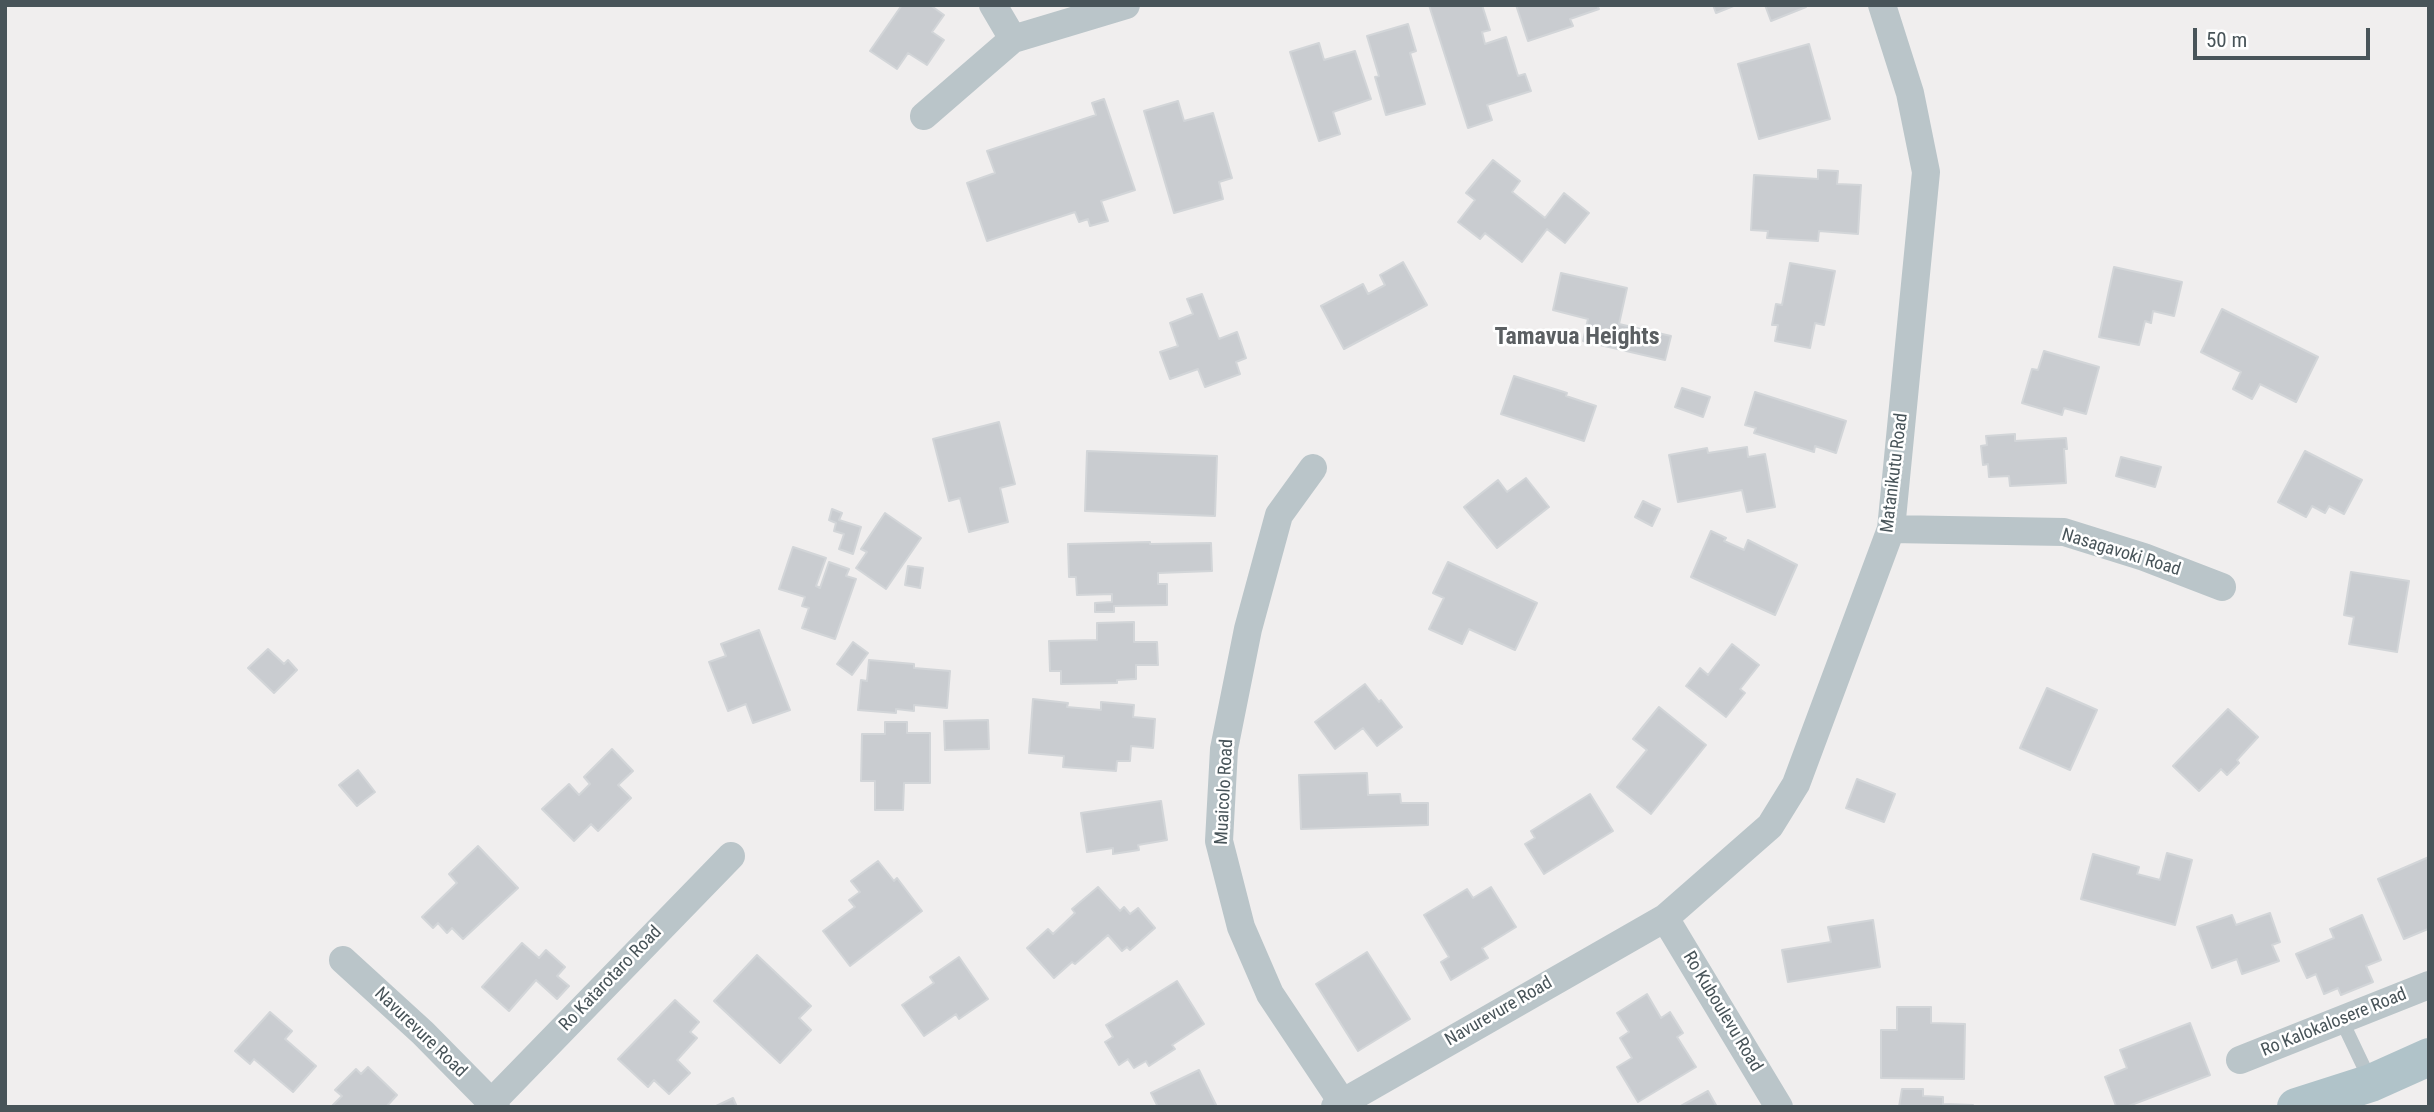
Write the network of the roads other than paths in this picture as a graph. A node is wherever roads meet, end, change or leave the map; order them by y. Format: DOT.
graph roads {
  1 [pos="993,5"];
  2 [pos="1126,5"];
  3 [pos="1882,5"];
  4 [pos="1013,39"];
  5 [pos="924,116"];
  6 [pos="1313,468"];
  7 [pos="1891,529"];
  8 [pos="2221,587"];
  9 [pos="731,856"];
  10 [pos="1664,918"];
  11 [pos="343,960"];
  12 [pos="2429,985"];
  13 [pos="2342,1021"];
  14 [pos="2429,1057"];
  15 [pos="2239,1060"];
  16 [pos="2371,1083"];
  17 [pos="494,1105"];
  18 [pos="1338,1105"];
  19 [pos="1779,1107"];
  20 [pos="2296,1107"];
  1 -- 4 [label="street"];
  2 -- 4 [label="street"];
  3 -- 7 [label="street, Matanikutu Road"];
  4 -- 5 [label="street"];
  6 -- 18 [label="street, Muaicolo Road"];
  7 -- 8 [label="street, Nasagavoki Road"];
  7 -- 10 [label="street, Matanikutu Road"];
  9 -- 17 [label="street, Ro Katarotaro Road"];
  10 -- 18 [label="street, Navurevure Road"];
  10 -- 19 [label="street, Ro Kuboulevu Road"];
  11 -- 17 [label="street, Navurevure Road"];
  12 -- 13 [label="street, Ro Kalokalosere Road"];
  13 -- 15 [label="street, Ro Kalokalosere Road"];
  13 -- 16 [label="lane"];
  14 -- 16 [label="main road"];
  16 -- 20 [label="main road"];
}
